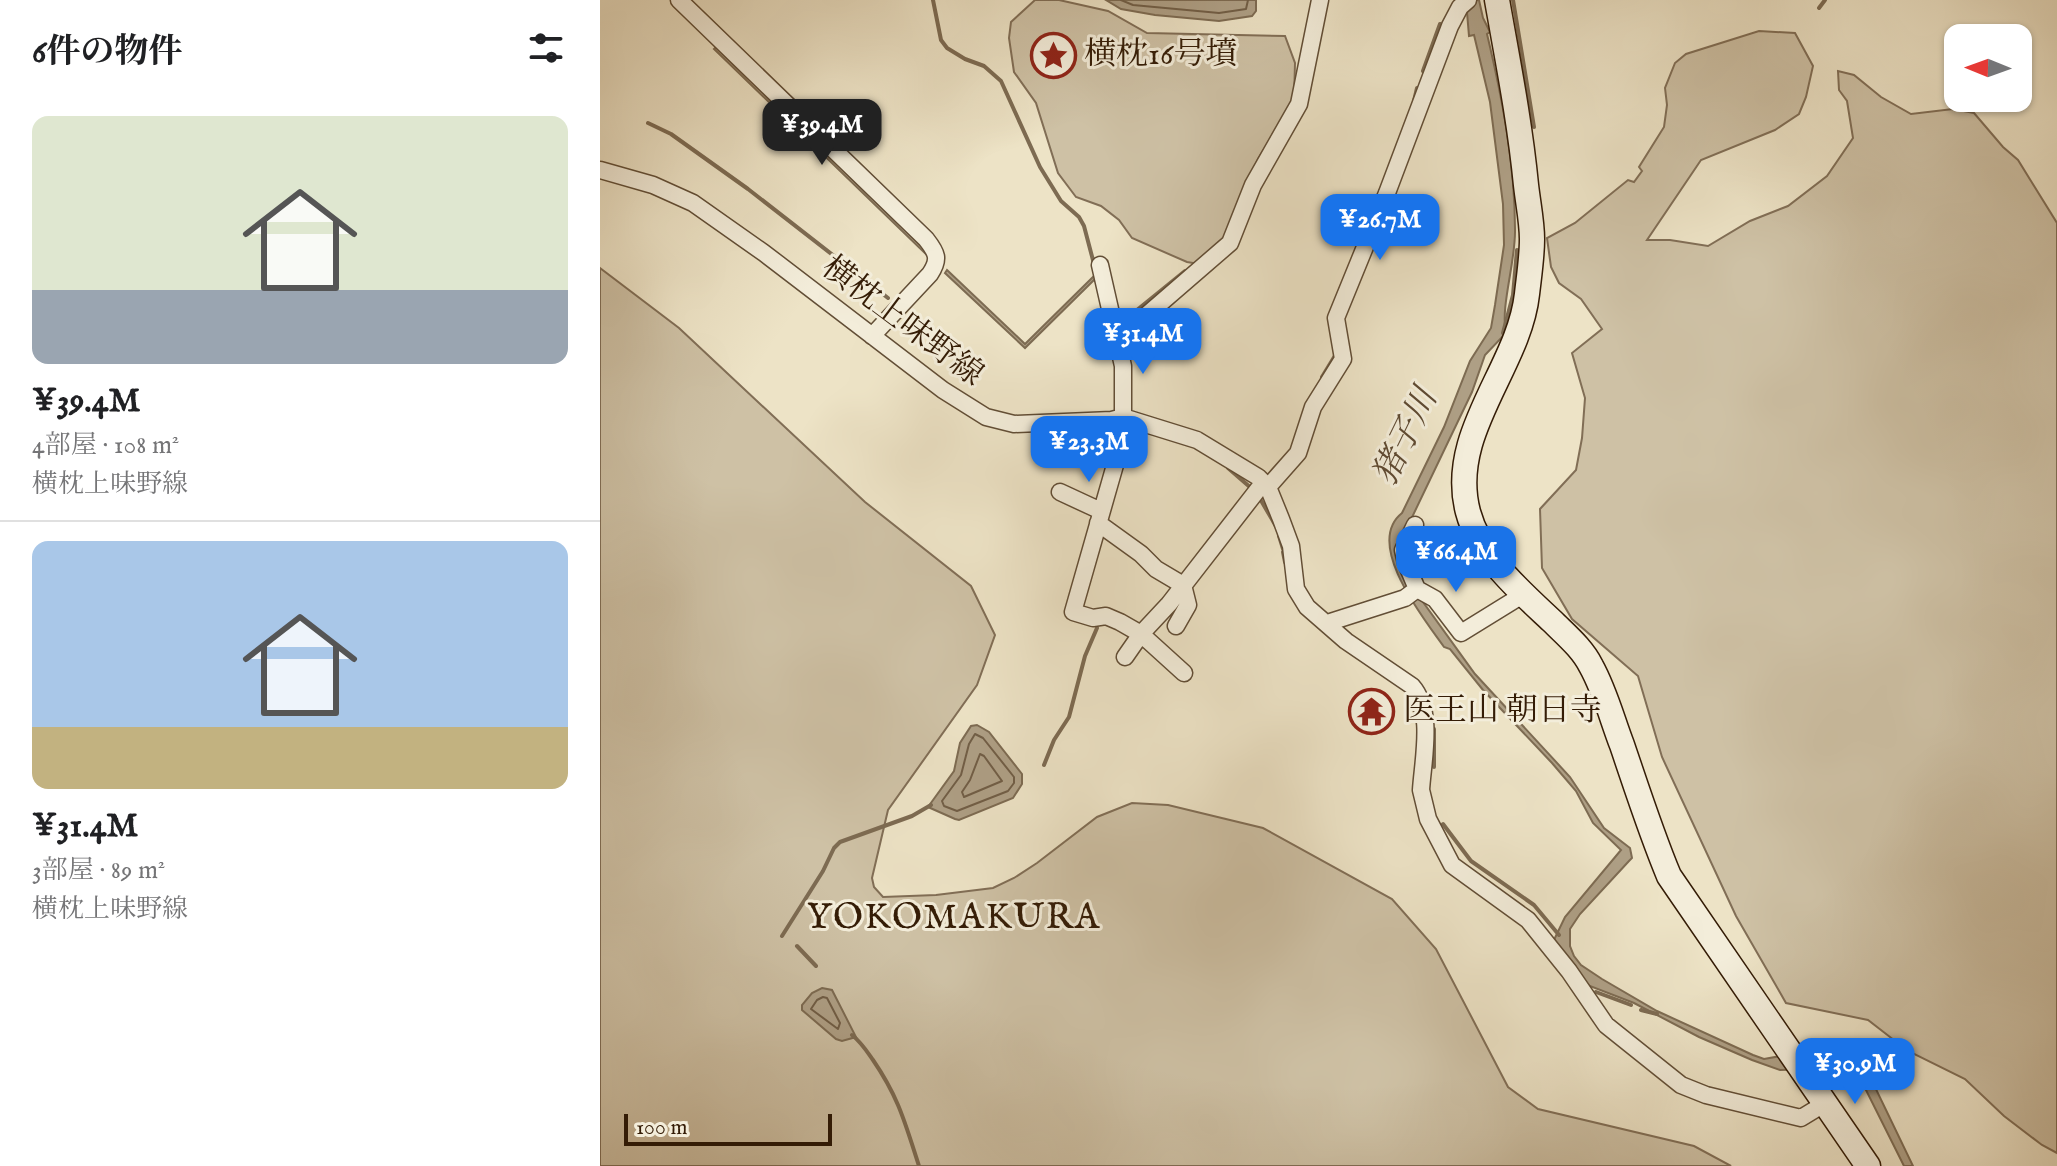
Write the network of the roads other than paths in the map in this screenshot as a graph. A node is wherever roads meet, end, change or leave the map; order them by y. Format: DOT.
graph roads {
  1 [pos="679,0"];
  2 [pos="1320,0"];
  3 [pos="1468,0"];
  4 [pos="1497,0"];
  5 [pos="600,170"];
  6 [pos="1100,265"];
  7 [pos="872,336"];
  8 [pos="1119,339"];
  9 [pos="1123,417"];
  10 [pos="1265,485"];
  11 [pos="1060,492"];
  12 [pos="1099,517"];
  13 [pos="1415,525"];
  14 [pos="1183,585"];
  15 [pos="1417,589"];
  16 [pos="1524,594"];
  17 [pos="1327,623"];
  18 [pos="1176,626"];
  19 [pos="1141,634"];
  20 [pos="1125,657"];
  21 [pos="1184,673"];
  22 [pos="1824,1104"];
  23 [pos="1868,1166"];
  1 -- 7 [label="street"];
  2 -- 8 [label="street"];
  3 -- 10 [label="street"];
  4 -- 16 [label="main road"];
  5 -- 7 [label="street, 横枕上味野線"];
  6 -- 8 [label="street"];
  7 -- 9 [label="street, 横枕上味野線"];
  8 -- 9 [label="street"];
  9 -- 10 [label="street, 横枕上味野線"];
  9 -- 12 [label="street"];
  10 -- 14 [label="street"];
  10 -- 17 [label="street"];
  11 -- 12 [label="street"];
  12 -- 14 [label="street"];
  12 -- 19 [label="street"];
  13 -- 15 [label="street"];
  14 -- 18 [label="street"];
  14 -- 19 [label="street"];
  15 -- 16 [label="street"];
  15 -- 17 [label="street"];
  16 -- 22 [label="main road"];
  17 -- 22 [label="street"];
  19 -- 20 [label="street"];
  19 -- 21 [label="street"];
  22 -- 23 [label="main road"];
}
